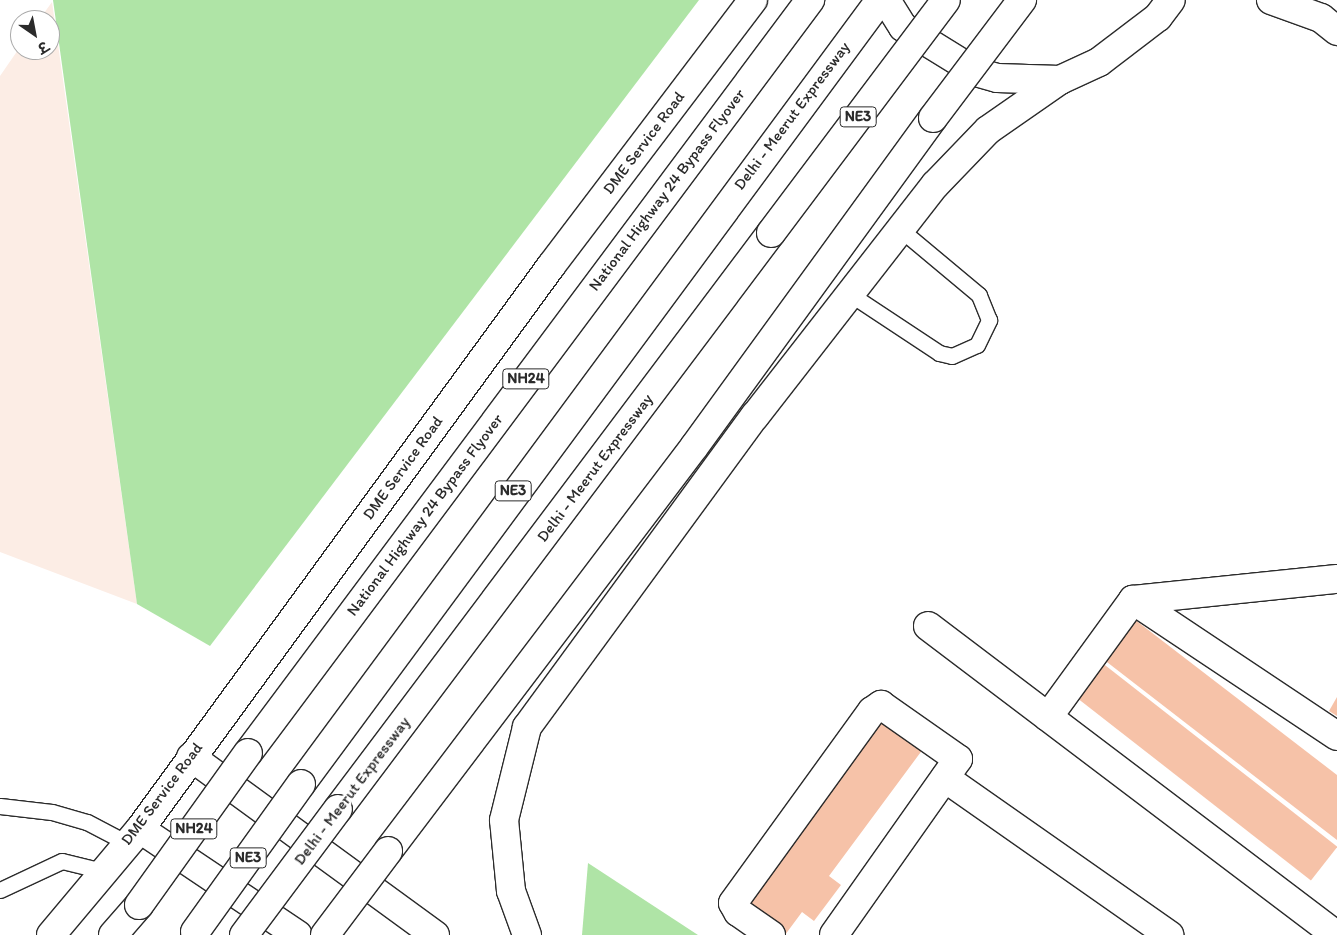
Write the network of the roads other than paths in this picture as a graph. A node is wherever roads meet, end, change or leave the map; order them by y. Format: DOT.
graph roads {
  1 [pos="752,0"];
  2 [pos="810,0"];
  3 [pos="880,0"];
  4 [pos="886,0"];
  5 [pos="946,0"];
  6 [pos="1022,0"];
  7 [pos="1271,0"];
  8 [pos="1175,2"];
  9 [pos="1337,31"];
  10 [pos="1060,80"];
  11 [pos="900,229"];
  12 [pos="850,294"];
  13 [pos="1337,579"];
  14 [pos="1133,600"];
  15 [pos="928,626"];
  16 [pos="1048,717"];
  17 [pos="1337,736"];
  18 [pos="191,757"];
  19 [pos="945,778"];
  20 [pos="0,806"];
  21 [pos="133,836"];
  22 [pos="103,871"];
  23 [pos="0,890"];
  24 [pos="194,933"];
  25 [pos="51,935"];
  26 [pos="113,935"];
  27 [pos="244,935"];
  28 [pos="298,935"];
  29 [pos="325,935"];
  30 [pos="435,935"];
  31 [pos="527,935"];
  32 [pos="770,935"];
  33 [pos="834,935"];
  34 [pos="1169,935"];
  35 [pos="1336,935"];
  1 -- 18 [label="main road, DME Service Road"];
  2 -- 26 [label="main road, National Highway 24 Bypass Flyover / NH24, bridge"];
  3 -- 24 [label="main road, Delhi - Meerut Expressway / NE3, bridge"];
  4 -- 10 [label="main road"];
  5 -- 27 [label="main road, Delhi - Meerut Expressway / NE3, bridge"];
  6 -- 29 [label="main road, bridge"];
  7 -- 9 [label="main road"];
  8 -- 10 [label="main road"];
  10 -- 11 [label="main road"];
  11 -- 12 [label="main road"];
  11 -- 12 [label="lane"];
  12 -- 31 [label="main road"];
  13 -- 14 [label="main road"];
  14 -- 16 [label="main road"];
  14 -- 17 [label="main road"];
  15 -- 16 [label="main road"];
  16 -- 35 [label="main road"];
  18 -- 21 [label="main road, DME Service Road"];
  18 -- 30 [label="main road"];
  19 -- 32 [label="main road"];
  19 -- 33 [label="main road"];
  19 -- 34 [label="main road"];
  20 -- 21 [label="lane"];
  21 -- 22 [label="main road, DME Service Road"];
  21 -- 28 [label="main road"];
  22 -- 23 [label="lane"];
  22 -- 25 [label="main road, DME Service Road"];
}
